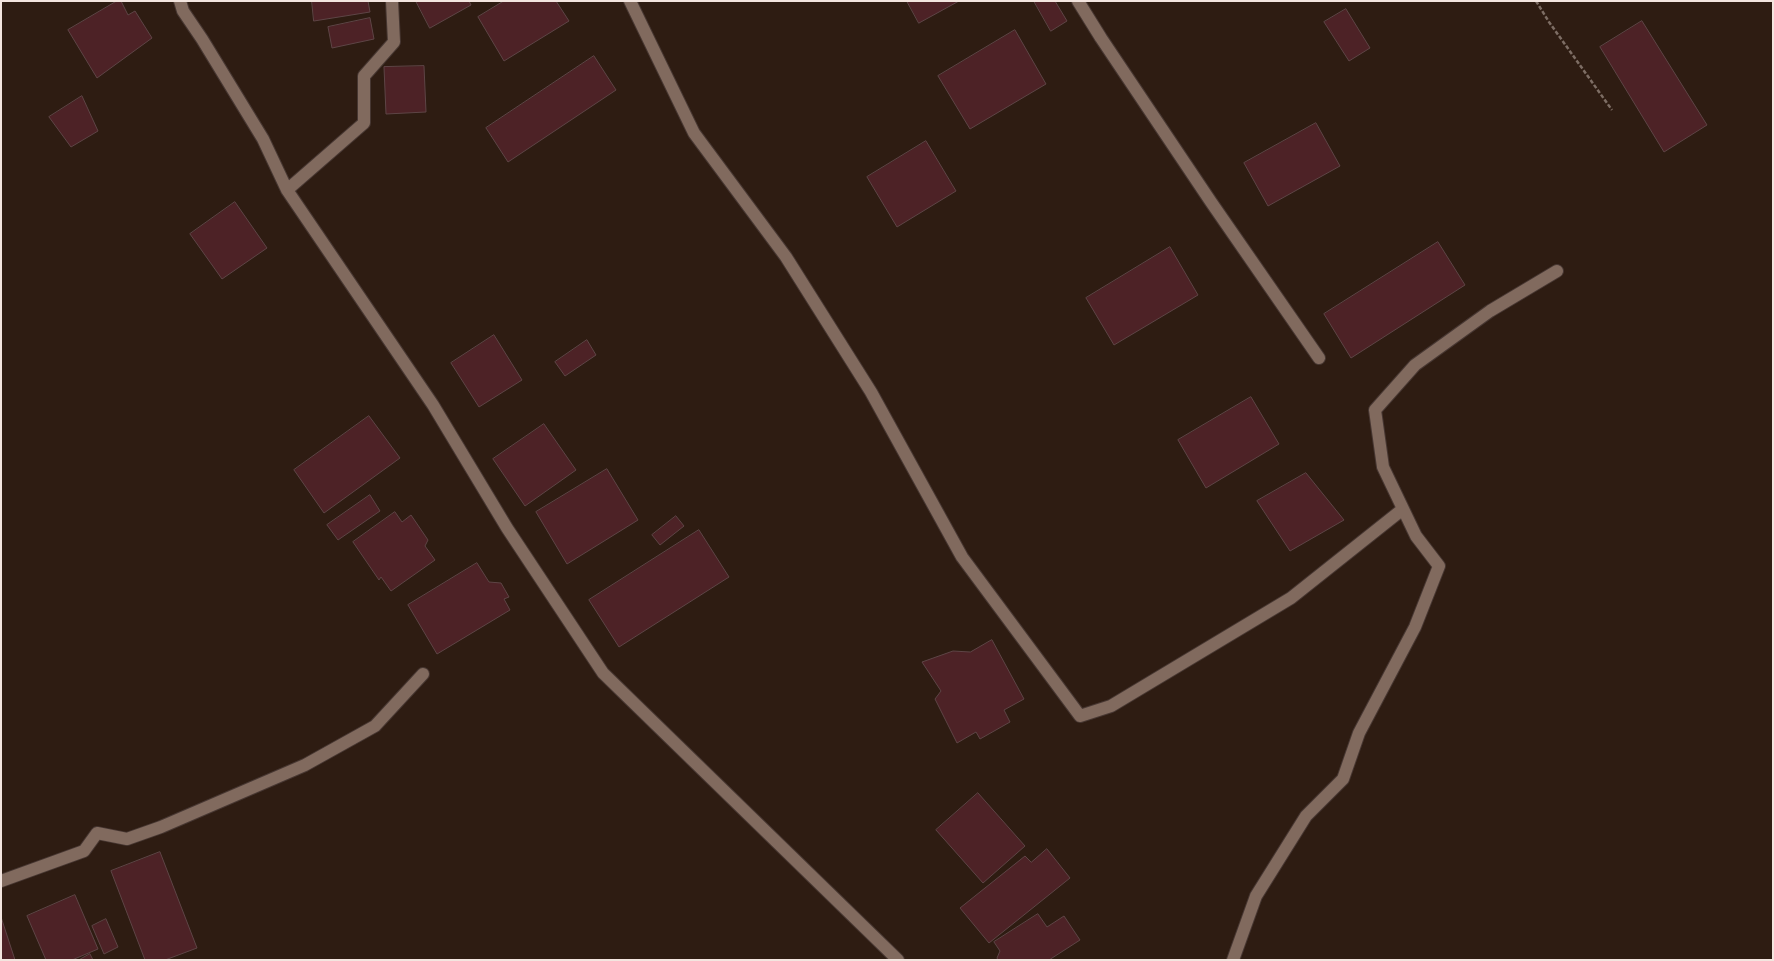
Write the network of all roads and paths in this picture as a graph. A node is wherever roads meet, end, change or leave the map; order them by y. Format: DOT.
graph roads {
  1 [pos="180,1"];
  2 [pos="392,1"];
  3 [pos="630,1"];
  4 [pos="1078,1"];
  5 [pos="1536,1"];
  6 [pos="1612,110"];
  7 [pos="287,190"];
  8 [pos="1557,271"];
  9 [pos="1319,358"];
  10 [pos="1403,509"];
  11 [pos="423,674"];
  12 [pos="1,881"];
  13 [pos="898,960"];
  14 [pos="1233,960"];
  1 -- 7 [label="street"];
  2 -- 7 [label="street"];
  3 -- 10 [label="street"];
  4 -- 9 [label="street"];
  5 -- 6 [label="path"];
  7 -- 13 [label="street"];
  8 -- 10 [label="street"];
  10 -- 14 [label="street"];
  11 -- 12 [label="street"];
}
